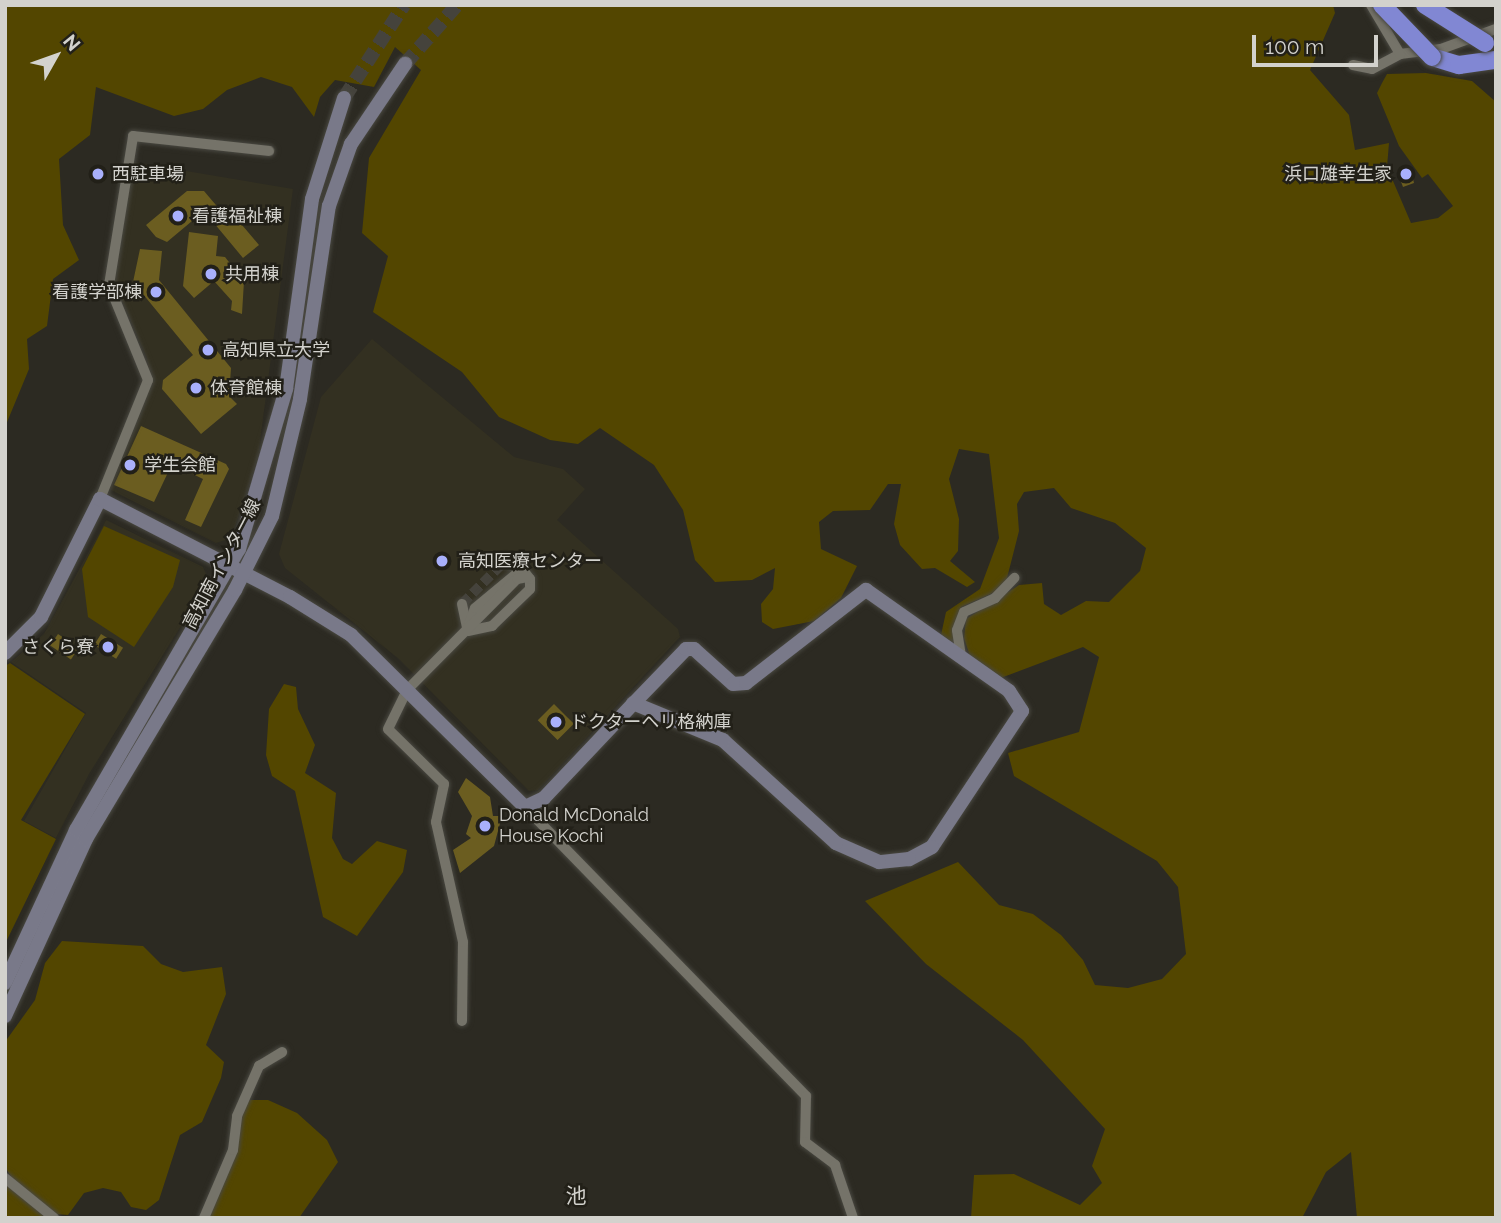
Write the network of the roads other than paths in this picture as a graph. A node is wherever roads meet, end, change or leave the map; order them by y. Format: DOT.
graph roads {
  1 [pos="1371,5"];
  2 [pos="1382,5"];
  3 [pos="1425,5"];
  4 [pos="1492,41"];
  5 [pos="1400,54"];
  6 [pos="1496,60"];
  7 [pos="405,64"];
  8 [pos="1353,65"];
  9 [pos="344,98"];
  10 [pos="269,150"];
  11 [pos="100,499"];
  12 [pos="504,562"];
  13 [pos="236,570"];
  14 [pos="525,573"];
  15 [pos="1014,578"];
  16 [pos="462,604"];
  17 [pos="468,631"];
  18 [pos="5,653"];
  19 [pos="961,656"];
  20 [pos="407,690"];
  21 [pos="633,703"];
  22 [pos="524,807"];
  23 [pos="5,983"];
  24 [pos="5,1016"];
  25 [pos="461,1021"];
  26 [pos="282,1052"];
  27 [pos="7,1185"];
  28 [pos="54,1218"];
  29 [pos="204,1218"];
  30 [pos="853,1218"];
  1 -- 5 [label="street"];
  2 -- 6 [label="highway, bridge"];
  3 -- 4 [label="highway, bridge"];
  4 -- 5 [label="street"];
  5 -- 8 [label="street"];
  7 -- 13 [label="main road, 高知南インター線"];
  9 -- 13 [label="main road, 高知南インター線"];
  10 -- 11 [label="street"];
  11 -- 13 [label="main road"];
  11 -- 18 [label="main road"];
  12 -- 14 [label="street"];
  13 -- 20 [label="main road"];
  13 -- 23 [label="main road, 高知南インター線"];
  13 -- 24 [label="main road, 高知南インター線"];
  14 -- 17 [label="street"];
  14 -- 17 [label="street"];
  15 -- 19 [label="street"];
  16 -- 17 [label="street"];
  17 -- 20 [label="street"];
  19 -- 21 [label="main road"];
  19 -- 21 [label="main road"];
  20 -- 22 [label="main road"];
  20 -- 25 [label="street"];
  21 -- 22 [label="main road"];
  22 -- 30 [label="street"];
  26 -- 29 [label="street"];
  27 -- 28 [label="street"];
}
